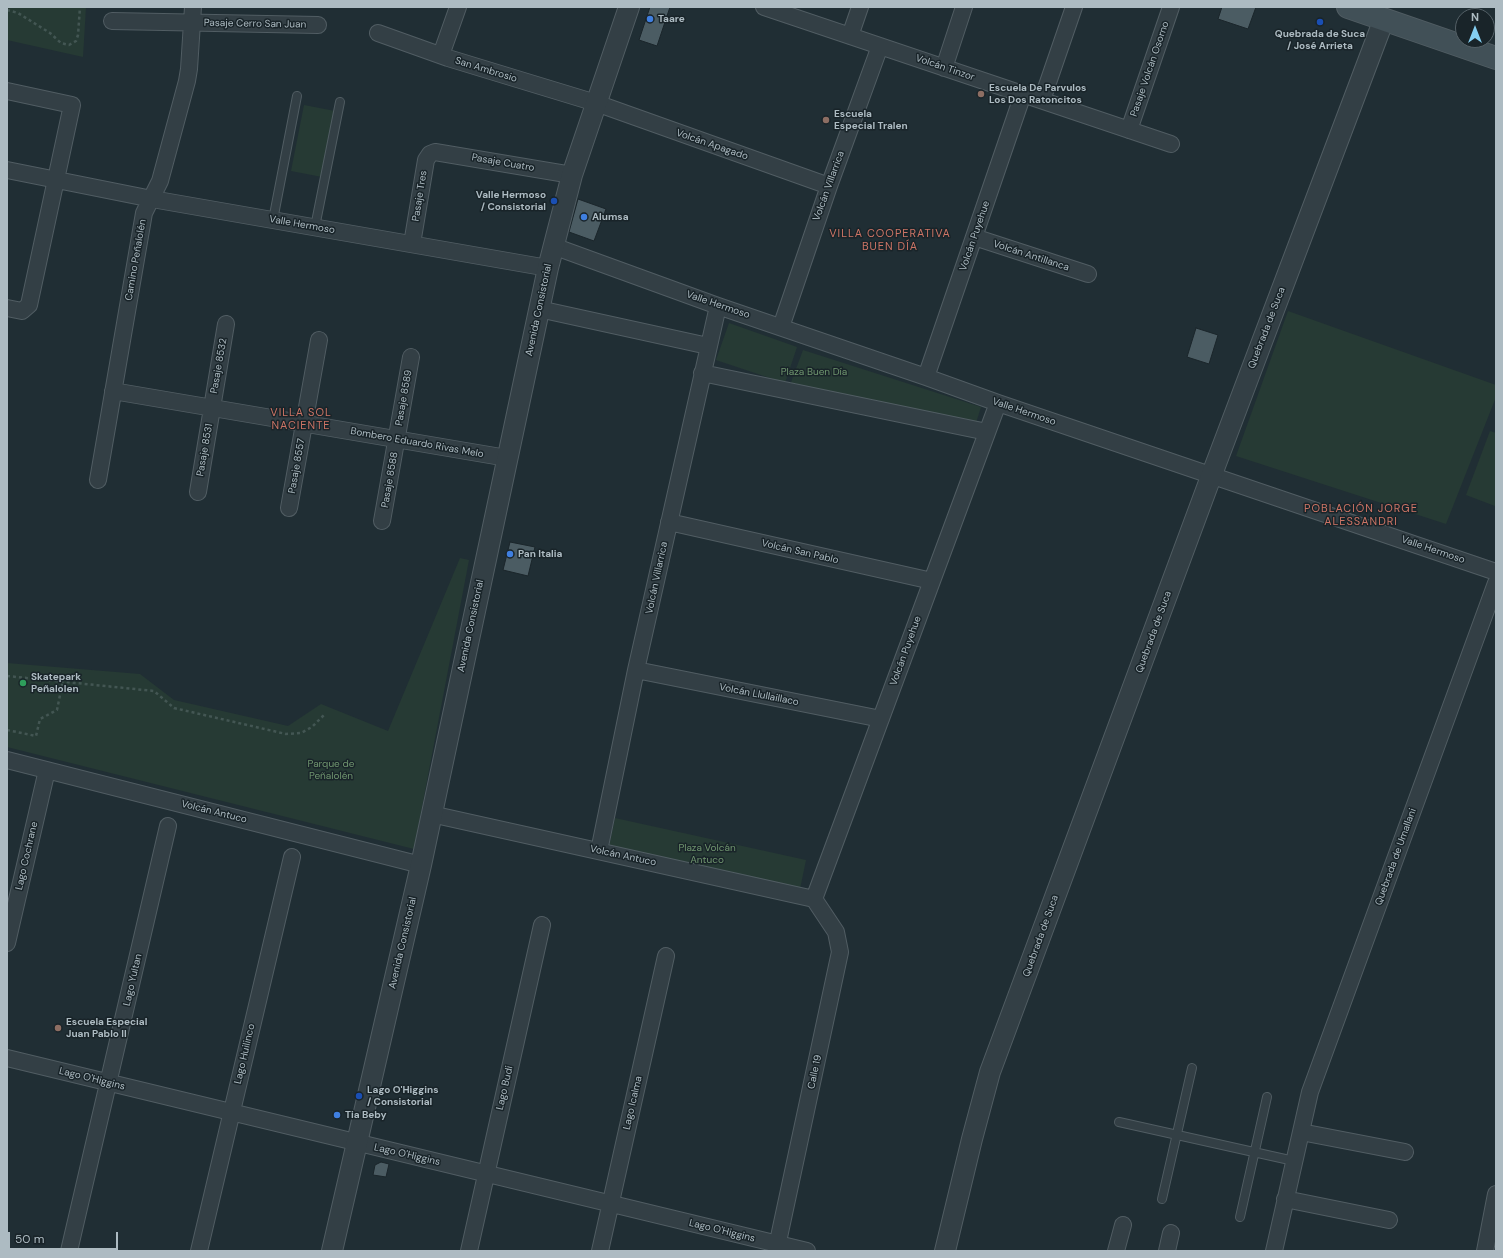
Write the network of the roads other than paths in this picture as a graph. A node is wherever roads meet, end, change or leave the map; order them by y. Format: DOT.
graph roads {
  1 [pos="458,7"];
  2 [pos="629,7"];
  3 [pos="764,7"];
  4 [pos="860,7"];
  5 [pos="964,7"];
  6 [pos="1074,7"];
  7 [pos="1171,7"];
  8 [pos="1348,7"];
  9 [pos="1386,13"];
  10 [pos="192,15"];
  11 [pos="112,21"];
  12 [pos="318,25"];
  13 [pos="378,33"];
  14 [pos="850,36"];
  15 [pos="880,46"];
  16 [pos="441,55"];
  17 [pos="1496,58"];
  18 [pos="944,68"];
  19 [pos="7,91"];
  20 [pos="1023,94"];
  21 [pos="297,96"];
  22 [pos="1042,100"];
  23 [pos="340,102"];
  24 [pos="596,103"];
  25 [pos="1130,130"];
  26 [pos="1171,144"];
  27 [pos="435,152"];
  28 [pos="7,170"];
  29 [pos="572,175"];
  30 [pos="56,180"];
  31 [pos="829,186"];
  32 [pos="152,199"];
  33 [pos="272,220"];
  34 [pos="315,227"];
  35 [pos="974,237"];
  36 [pos="412,244"];
  37 [pos="553,246"];
  38 [pos="548,268"];
  39 [pos="1088,274"];
  40 [pos="718,306"];
  41 [pos="539,309"];
  42 [pos="15,310"];
  43 [pos="226,324"];
  44 [pos="781,327"];
  45 [pos="319,340"];
  46 [pos="708,346"];
  47 [pos="411,356"];
  48 [pos="702,373"];
  49 [pos="926,377"];
  50 [pos="113,391"];
  51 [pos="998,403"];
  52 [pos="212,407"];
  53 [pos="304,424"];
  54 [pos="987,432"];
  55 [pos="397,439"];
  56 [pos="507,458"];
  57 [pos="1212,474"];
  58 [pos="98,480"];
  59 [pos="198,492"];
  60 [pos="290,508"];
  61 [pos="382,521"];
  62 [pos="669,522"];
  63 [pos="1496,572"];
  64 [pos="932,581"];
  65 [pos="1496,583"];
  66 [pos="636,670"];
  67 [pos="881,719"];
  68 [pos="7,760"];
  69 [pos="47,770"];
  70 [pos="431,814"];
  71 [pos="168,826"];
  72 [pos="599,851"];
  73 [pos="292,857"];
  74 [pos="421,865"];
  75 [pos="814,899"];
  76 [pos="542,925"];
  77 [pos="7,943"];
  78 [pos="666,956"];
  79 [pos="7,1058"];
  80 [pos="1192,1068"];
  81 [pos="109,1083"];
  82 [pos="1267,1097"];
  83 [pos="232,1112"];
  84 [pos="1119,1122"];
  85 [pos="1301,1132"];
  86 [pos="1177,1135"];
  87 [pos="357,1143"];
  88 [pos="1255,1152"];
  89 [pos="1405,1152"];
  90 [pos="1294,1161"];
  91 [pos="486,1174"];
  92 [pos="1496,1194"];
  93 [pos="1162,1199"];
  94 [pos="1285,1199"];
  95 [pos="610,1204"];
  96 [pos="1240,1217"];
  97 [pos="1389,1220"];
  98 [pos="1123,1225"];
  99 [pos="1171,1233"];
  100 [pos="777,1248"];
  101 [pos="69,1251"];
  102 [pos="199,1251"];
  103 [pos="332,1251"];
  104 [pos="469,1251"];
  105 [pos="600,1251"];
  106 [pos="807,1251"];
  107 [pos="945,1251"];
  108 [pos="1116,1251"];
  109 [pos="1167,1251"];
  110 [pos="1274,1251"];
  111 [pos="1485,1251"];
  1 -- 16 [label="street"];
  2 -- 24 [label="street, Avenida Consistorial"];
  3 -- 14 [label="street, Volcán Tinzor"];
  4 -- 14 [label="street"];
  5 -- 18 [label="street"];
  6 -- 22 [label="street"];
  7 -- 25 [label="street, Pasaje Volcán Osorno"];
  8 -- 9 [label="main road"];
  9 -- 17 [label="main road"];
  9 -- 57 [label="street, Quebrada de Suca"];
  10 -- 11 [label="street"];
  10 -- 12 [label="street, Pasaje Cerro San Juan"];
  10 -- 32 [label="street, Camino Peñalolén"];
  13 -- 16 [label="street, San Ambrosio"];
  14 -- 15 [label="street, Volcán Tinzor"];
  15 -- 18 [label="street, Volcán Tinzor"];
  15 -- 31 [label="street, Volcán Villarrica"];
  16 -- 24 [label="street, San Ambrosio"];
  18 -- 20 [label="street, Volcán Tinzor"];
  19 -- 30 [label="street"];
  20 -- 22 [label="street, Volcán Tinzor"];
  20 -- 35 [label="street, Volcán Puyehue"];
  21 -- 33 [label="lane"];
  22 -- 25 [label="street, Volcán Tinzor"];
  23 -- 34 [label="lane"];
  24 -- 29 [label="street, Avenida Consistorial"];
  24 -- 31 [label="street, Volcán Apagado"];
  25 -- 26 [label="street, Volcán Tinzor"];
  27 -- 29 [label="street, Pasaje Cuatro"];
  27 -- 36 [label="street, Pasaje Tres"];
  28 -- 30 [label="street, Valle Hermoso"];
  29 -- 37 [label="street, Avenida Consistorial"];
  30 -- 32 [label="street, Valle Hermoso"];
  30 -- 42 [label="street"];
  31 -- 44 [label="street, Volcán Villarrica"];
  32 -- 33 [label="street, Valle Hermoso"];
  32 -- 50 [label="street, Camino Peñalolén"];
  33 -- 34 [label="street, Valle Hermoso"];
  34 -- 36 [label="street, Valle Hermoso"];
  35 -- 39 [label="street, Volcán Antillanca"];
  35 -- 49 [label="street, Volcán Puyehue"];
  36 -- 38 [label="street, Valle Hermoso"];
  37 -- 38 [label="street, Avenida Consistorial"];
  37 -- 40 [label="street, Valle Hermoso"];
  38 -- 41 [label="street, Avenida Consistorial"];
  40 -- 44 [label="street, Valle Hermoso"];
  40 -- 46 [label="street, Volcán Villarrica"];
  41 -- 46 [label="street"];
  41 -- 56 [label="street, Avenida Consistorial"];
  43 -- 52 [label="street, Pasaje 8532"];
  44 -- 49 [label="street, Valle Hermoso"];
  45 -- 53 [label="street, Pasaje 8557"];
  46 -- 48 [label="street, Volcán Villarrica"];
  47 -- 55 [label="street, Pasaje 8589"];
  48 -- 54 [label="street"];
  48 -- 62 [label="street, Volcán Villarrica"];
  49 -- 51 [label="street, Valle Hermoso"];
  50 -- 52 [label="street, Bombero Eduardo Rivas Melo"];
  50 -- 58 [label="street, Camino Peñalolén"];
  51 -- 54 [label="street, Volcán Puyehue"];
  51 -- 57 [label="street, Valle Hermoso"];
  52 -- 53 [label="street, Bombero Eduardo Rivas Melo"];
  52 -- 59 [label="street, Pasaje 8531"];
  53 -- 55 [label="street, Bombero Eduardo Rivas Melo"];
  53 -- 60 [label="street, Pasaje 8557"];
  54 -- 64 [label="street, Volcán Puyehue"];
  55 -- 56 [label="street, Bombero Eduardo Rivas Melo"];
  55 -- 61 [label="street, Pasaje 8588"];
  56 -- 70 [label="street, Avenida Consistorial"];
  57 -- 63 [label="street, Valle Hermoso"];
  57 -- 107 [label="street, Quebrada de Suca"];
  62 -- 64 [label="street, Volcán San Pablo"];
  62 -- 66 [label="street, Volcán Villarrica"];
  64 -- 67 [label="street, Volcán Puyehue"];
  65 -- 85 [label="street, Quebrada de Umallani"];
  66 -- 67 [label="street, Volcán Llullaillaco"];
  66 -- 72 [label="street, Volcán Villarrica"];
  67 -- 75 [label="street, Volcán Puyehue"];
  68 -- 69 [label="street, Volcán Antuco"];
  69 -- 74 [label="street, Volcán Antuco"];
  69 -- 77 [label="street, Lago Cochrane"];
  70 -- 72 [label="street, Volcán Antuco"];
  70 -- 74 [label="street, Avenida Consistorial"];
  71 -- 81 [label="street, Lago Yultan"];
  72 -- 75 [label="street, Volcán Antuco"];
  73 -- 83 [label="street, Lago Huilinco"];
  74 -- 87 [label="street, Avenida Consistorial"];
  75 -- 100 [label="street, Calle 19"];
  76 -- 91 [label="street, Lago Budi"];
  78 -- 95 [label="street, Lago Icalma"];
  79 -- 81 [label="street, Lago O'Higgins"];
  80 -- 86 [label="lane"];
  81 -- 83 [label="street, Lago O'Higgins"];
  81 -- 101 [label="street, Lago Yultan"];
  82 -- 88 [label="lane"];
  83 -- 87 [label="street, Lago O'Higgins"];
  83 -- 102 [label="street, Lago Huilinco"];
  84 -- 86 [label="lane"];
  85 -- 89 [label="street"];
  85 -- 90 [label="street, Quebrada de Umallani"];
  86 -- 88 [label="lane"];
  86 -- 93 [label="lane"];
  87 -- 91 [label="street, Lago O'Higgins"];
  87 -- 103 [label="street, Avenida Consistorial"];
  88 -- 90 [label="lane"];
  88 -- 96 [label="lane"];
  90 -- 94 [label="street, Quebrada de Umallani"];
  91 -- 95 [label="street, Lago O'Higgins"];
  91 -- 104 [label="street, Lago Budi"];
  92 -- 111 [label="street"];
  94 -- 97 [label="street"];
  94 -- 110 [label="street, Quebrada de Umallani"];
  95 -- 100 [label="street, Lago O'Higgins"];
  95 -- 105 [label="street, Lago Icalma"];
  98 -- 108 [label="street"];
  99 -- 109 [label="street"];
  100 -- 106 [label="street, Lago O'Higgins"];
}
